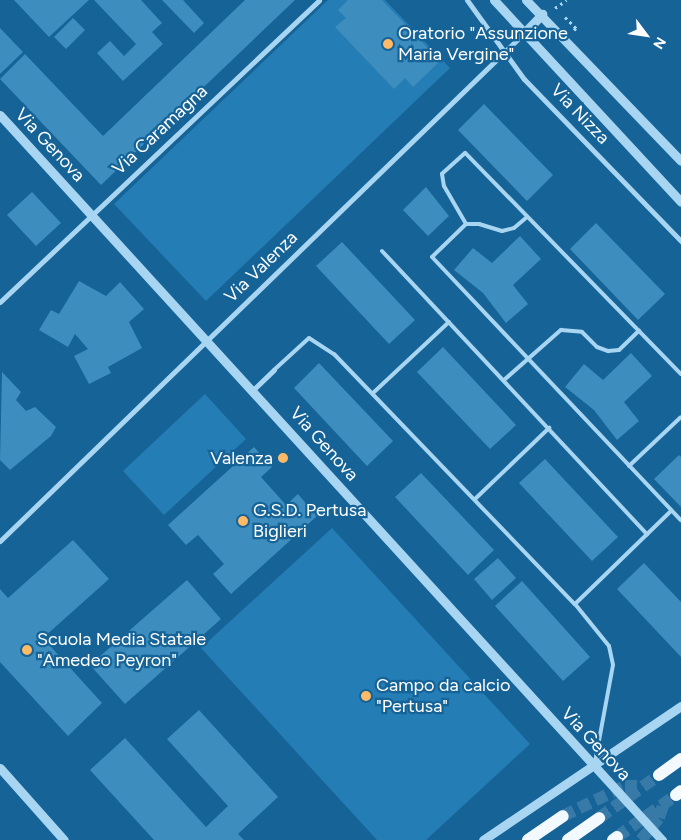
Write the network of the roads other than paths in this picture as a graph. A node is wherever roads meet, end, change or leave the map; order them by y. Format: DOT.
graph roads {
  1 [pos="319,0"];
  2 [pos="467,0"];
  3 [pos="494,0"];
  4 [pos="526,0"];
  5 [pos="542,14"];
  6 [pos="524,34"];
  7 [pos="503,54"];
  8 [pos="0,115"];
  9 [pos="681,161"];
  10 [pos="681,202"];
  11 [pos="92,214"];
  12 [pos="527,217"];
  13 [pos="466,224"];
  14 [pos="681,241"];
  15 [pos="382,251"];
  16 [pos="0,302"];
  17 [pos="449,322"];
  18 [pos="639,331"];
  19 [pos="208,342"];
  20 [pos="527,358"];
  21 [pos="274,370"];
  22 [pos="681,374"];
  23 [pos="504,380"];
  24 [pos="253,390"];
  25 [pos="373,393"];
  26 [pos="681,416"];
  27 [pos="549,428"];
  28 [pos="630,466"];
  29 [pos="474,499"];
  30 [pos="672,510"];
  31 [pos="681,520"];
  32 [pos="647,534"];
  33 [pos="0,540"];
  34 [pos="575,604"];
  35 [pos="681,706"];
  36 [pos="681,759"];
  37 [pos="594,767"];
  38 [pos="0,768"];
  39 [pos="659,775"];
  40 [pos="563,816"];
  41 [pos="599,818"];
  42 [pos="64,840"];
  43 [pos="483,840"];
  44 [pos="528,840"];
  45 [pos="568,840"];
  46 [pos="662,840"];
  1 -- 11 [label="street, Via Caramagna"];
  2 -- 7 [label="street, Via Nizza"];
  3 -- 6 [label="street"];
  4 -- 5 [label="street"];
  5 -- 6 [label="street, Via Valenza"];
  5 -- 9 [label="street"];
  6 -- 7 [label="street, Via Valenza"];
  6 -- 10 [label="street"];
  7 -- 14 [label="street, Via Nizza"];
  7 -- 19 [label="street, Via Valenza"];
  8 -- 11 [label="street, Via Genova"];
  11 -- 16 [label="street, Via Caramagna"];
  11 -- 19 [label="street, Via Genova"];
  12 -- 13 [label="lane"];
  12 -- 13 [label="lane"];
  12 -- 18 [label="lane"];
  13 -- 20 [label="lane"];
  15 -- 17 [label="lane"];
  17 -- 23 [label="lane"];
  17 -- 25 [label="lane"];
  18 -- 20 [label="lane"];
  18 -- 22 [label="lane"];
  19 -- 24 [label="street, Via Genova"];
  19 -- 33 [label="street, Via Valenza"];
  20 -- 23 [label="lane"];
  20 -- 28 [label="lane"];
  21 -- 24 [label="street"];
  21 -- 25 [label="lane"];
  23 -- 27 [label="lane"];
  24 -- 37 [label="street, Via Genova"];
  25 -- 29 [label="lane"];
  26 -- 28 [label="lane"];
  27 -- 29 [label="lane"];
  27 -- 32 [label="lane"];
  28 -- 30 [label="lane"];
  29 -- 34 [label="lane"];
  30 -- 31 [label="lane"];
  30 -- 32 [label="lane"];
  32 -- 34 [label="lane"];
  34 -- 37 [label="lane"];
  35 -- 37 [label="street"];
  36 -- 39 [label="main road"];
  37 -- 43 [label="street"];
  37 -- 46 [label="street, Via Genova"];
  38 -- 42 [label="street"];
  40 -- 44 [label="main road"];
  41 -- 45 [label="main road"];
}
